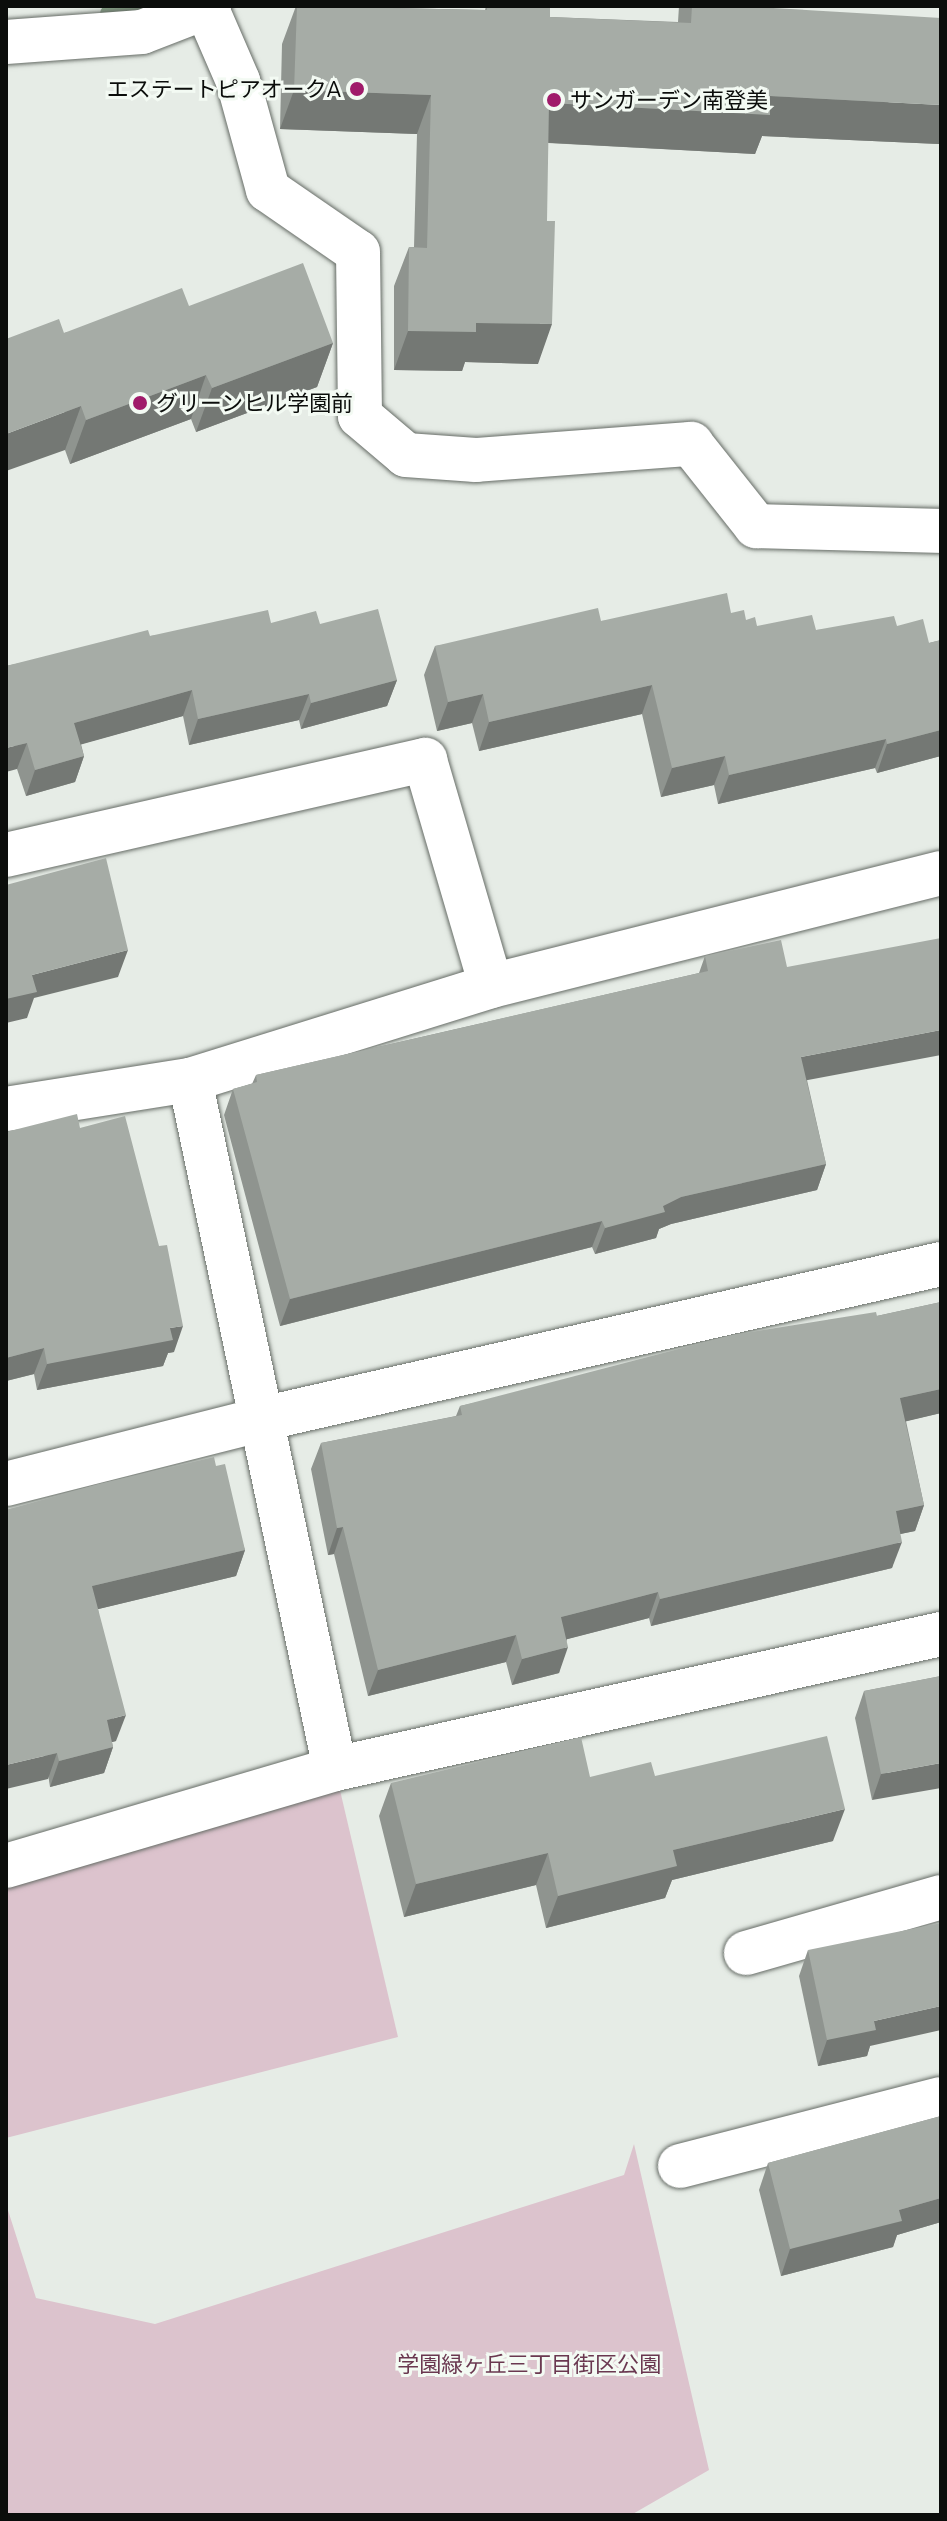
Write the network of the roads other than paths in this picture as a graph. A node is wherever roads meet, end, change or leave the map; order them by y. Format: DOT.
graph roads {
  1 [pos="208,6"];
  2 [pos="6,42"];
  3 [pos="941,531"];
  4 [pos="6,855"];
  5 [pos="941,873"];
  6 [pos="491,986"];
  7 [pos="190,1080"];
  8 [pos="6,1109"];
  9 [pos="941,1264"];
  10 [pos="262,1419"];
  11 [pos="6,1484"];
  12 [pos="941,1634"];
  13 [pos="335,1769"];
  14 [pos="6,1866"];
  15 [pos="941,1897"];
  16 [pos="746,1953"];
  17 [pos="941,2099"];
  18 [pos="680,2166"];
  1 -- 2 [label="street"];
  1 -- 3 [label="street"];
  4 -- 6 [label="street"];
  5 -- 6 [label="street"];
  6 -- 7 [label="street"];
  7 -- 8 [label="street"];
  7 -- 10 [label="street"];
  9 -- 10 [label="street"];
  10 -- 11 [label="street"];
  10 -- 13 [label="street"];
  12 -- 13 [label="street"];
  13 -- 14 [label="street"];
  15 -- 16 [label="street"];
  17 -- 18 [label="street"];
}
